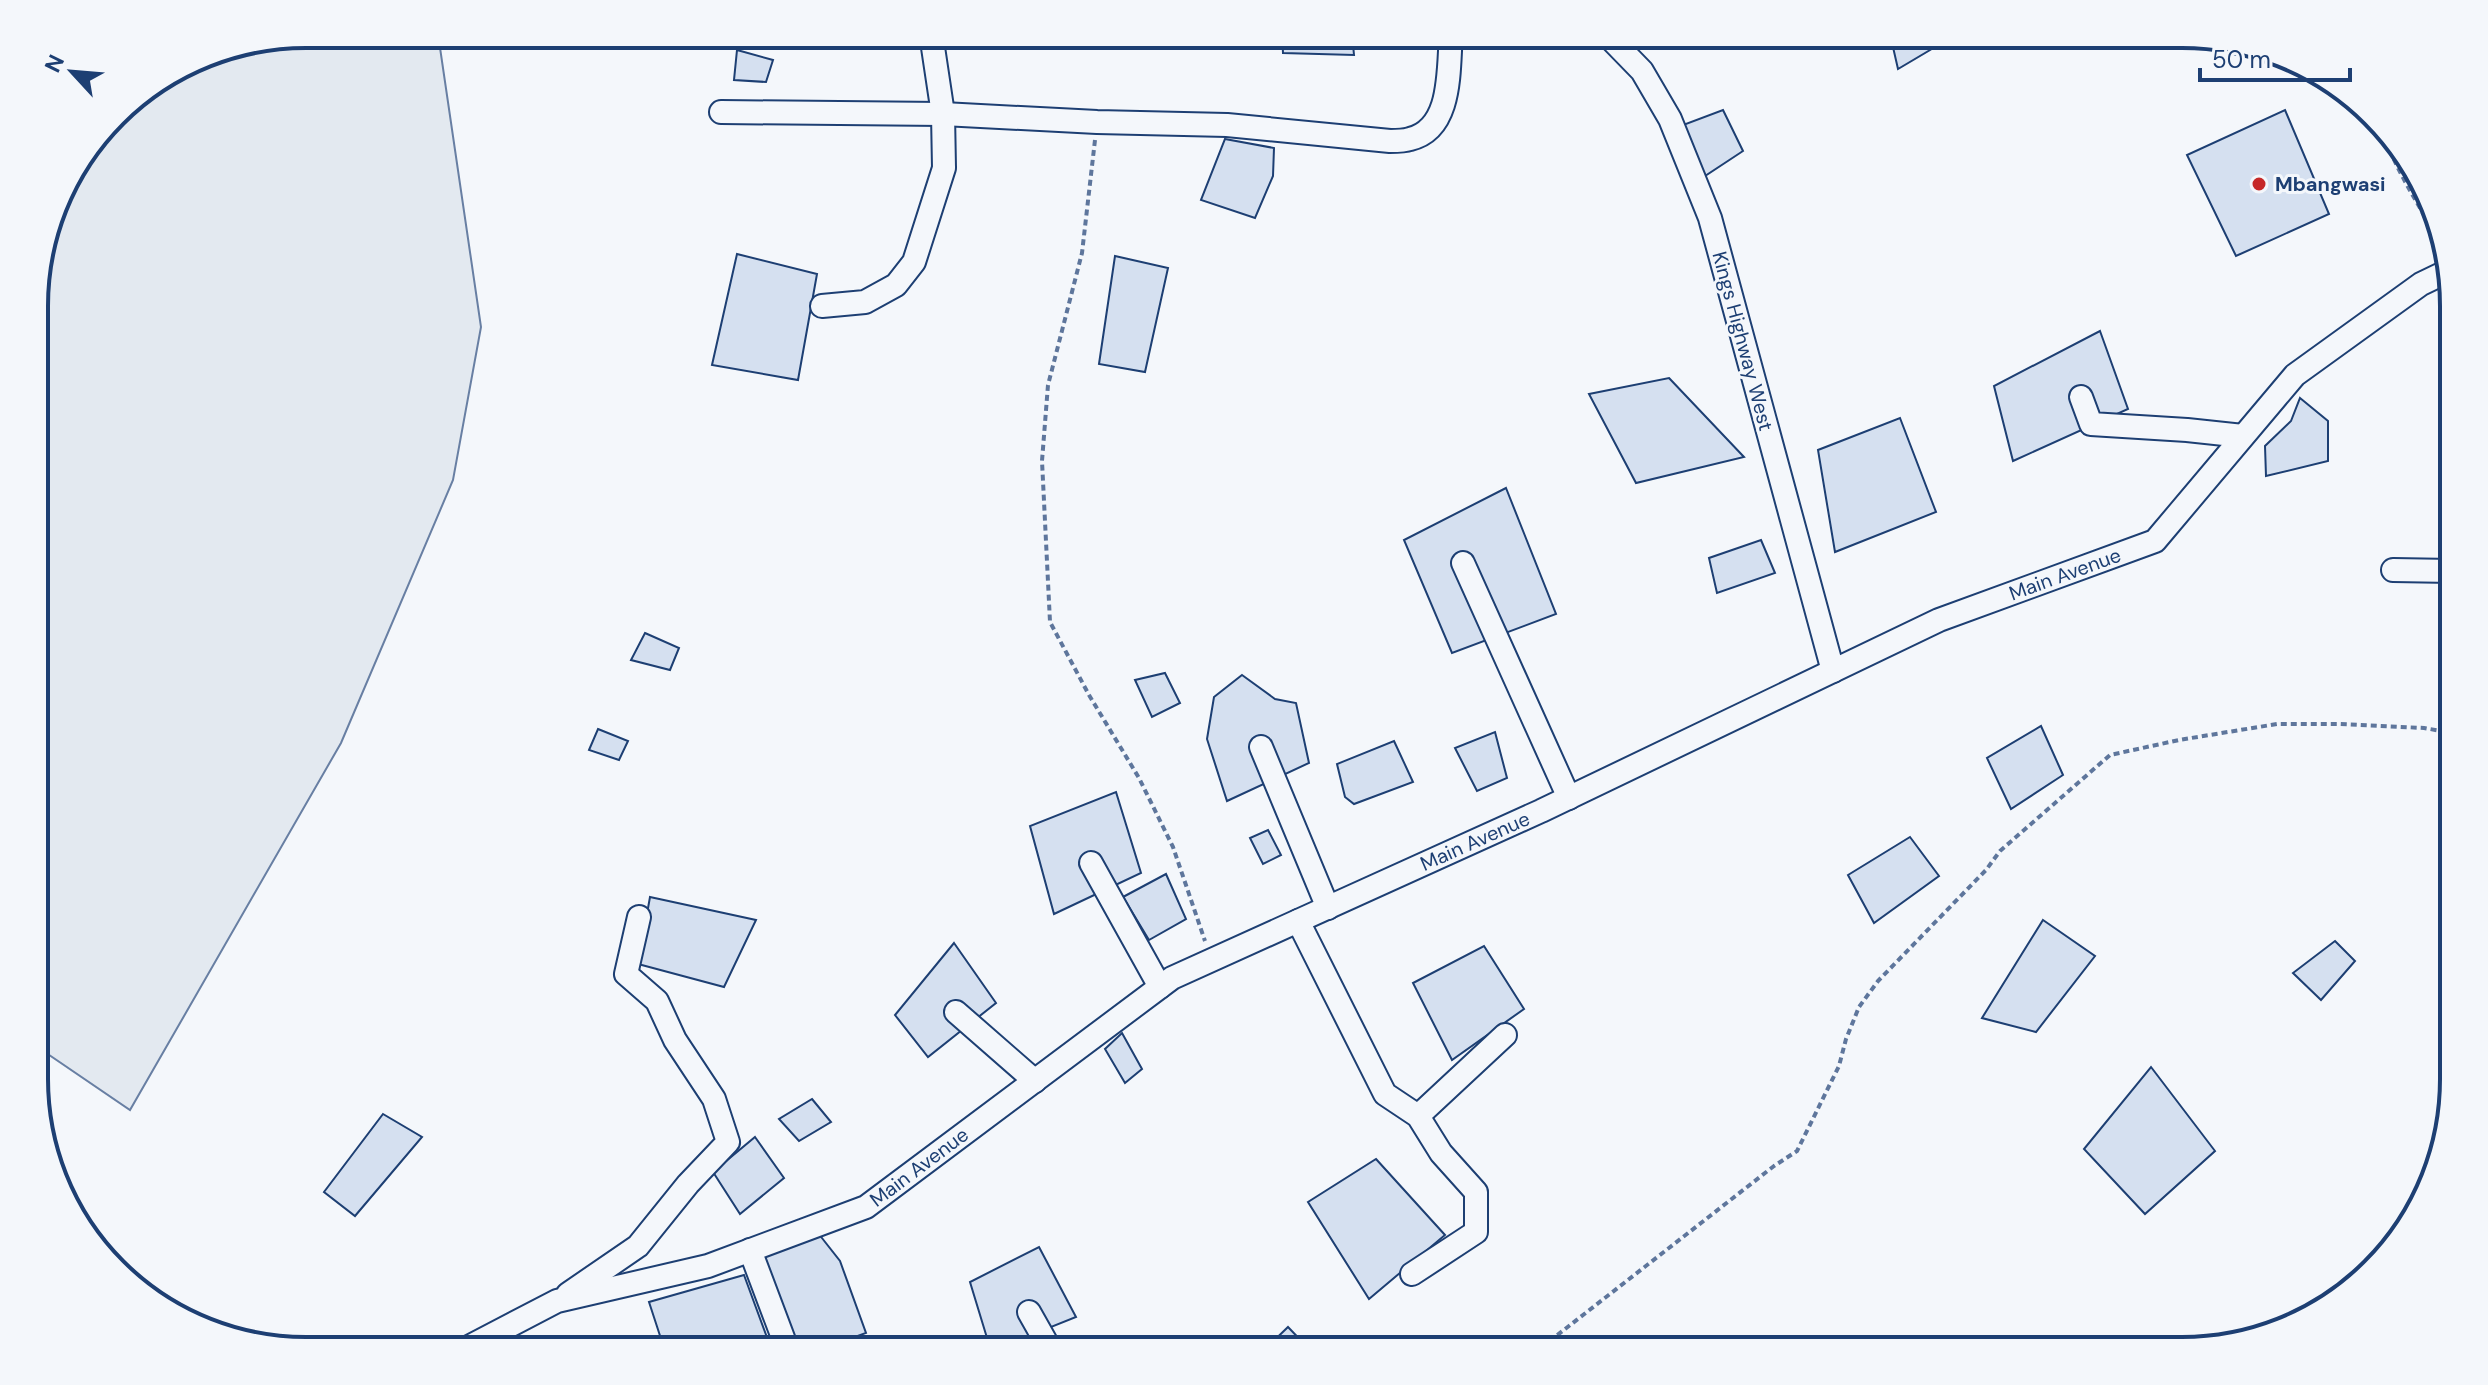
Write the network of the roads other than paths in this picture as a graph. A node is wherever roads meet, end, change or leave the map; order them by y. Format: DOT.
graph roads {
  1 [pos="933,48"];
  2 [pos="1449,48"];
  3 [pos="1620,48"];
  4 [pos="721,112"];
  5 [pos="943,114"];
  6 [pos="2437,276"];
  7 [pos="822,306"];
  8 [pos="2081,397"];
  9 [pos="2243,436"];
  10 [pos="1463,563"];
  11 [pos="2393,570"];
  12 [pos="2439,571"];
  13 [pos="1833,671"];
  14 [pos="1261,747"];
  15 [pos="1569,798"];
  16 [pos="1091,863"];
  17 [pos="1328,908"];
  18 [pos="639,917"];
  19 [pos="1298,921"];
  20 [pos="1160,987"];
  21 [pos="956,1012"];
  22 [pos="1505,1035"];
  23 [pos="1035,1081"];
  24 [pos="1418,1116"];
  25 [pos="750,1250"];
  26 [pos="1412,1274"];
  27 [pos="557,1301"];
  28 [pos="1029,1312"];
  29 [pos="488,1337"];
  30 [pos="783,1337"];
  31 [pos="1043,1337"];
  1 -- 5 [label="street"];
  2 -- 5 [label="street"];
  3 -- 13 [label="street, Kings Highway West"];
  4 -- 5 [label="street"];
  5 -- 7 [label="street"];
  6 -- 9 [label="street, Main Avenue"];
  8 -- 9 [label="street"];
  9 -- 13 [label="street, Main Avenue"];
  10 -- 15 [label="street"];
  11 -- 12 [label="street"];
  13 -- 15 [label="street, Main Avenue"];
  14 -- 17 [label="street"];
  15 -- 17 [label="street, Main Avenue"];
  16 -- 20 [label="street"];
  17 -- 19 [label="street, Main Avenue"];
  18 -- 27 [label="street"];
  19 -- 20 [label="street, Main Avenue"];
  19 -- 24 [label="street"];
  20 -- 23 [label="street, Main Avenue"];
  21 -- 23 [label="street"];
  22 -- 24 [label="street"];
  23 -- 25 [label="street, Main Avenue"];
  24 -- 26 [label="street"];
  25 -- 27 [label="street, Main Avenue"];
  25 -- 30 [label="street"];
  27 -- 29 [label="street, Main Avenue"];
  28 -- 31 [label="street"];
}
